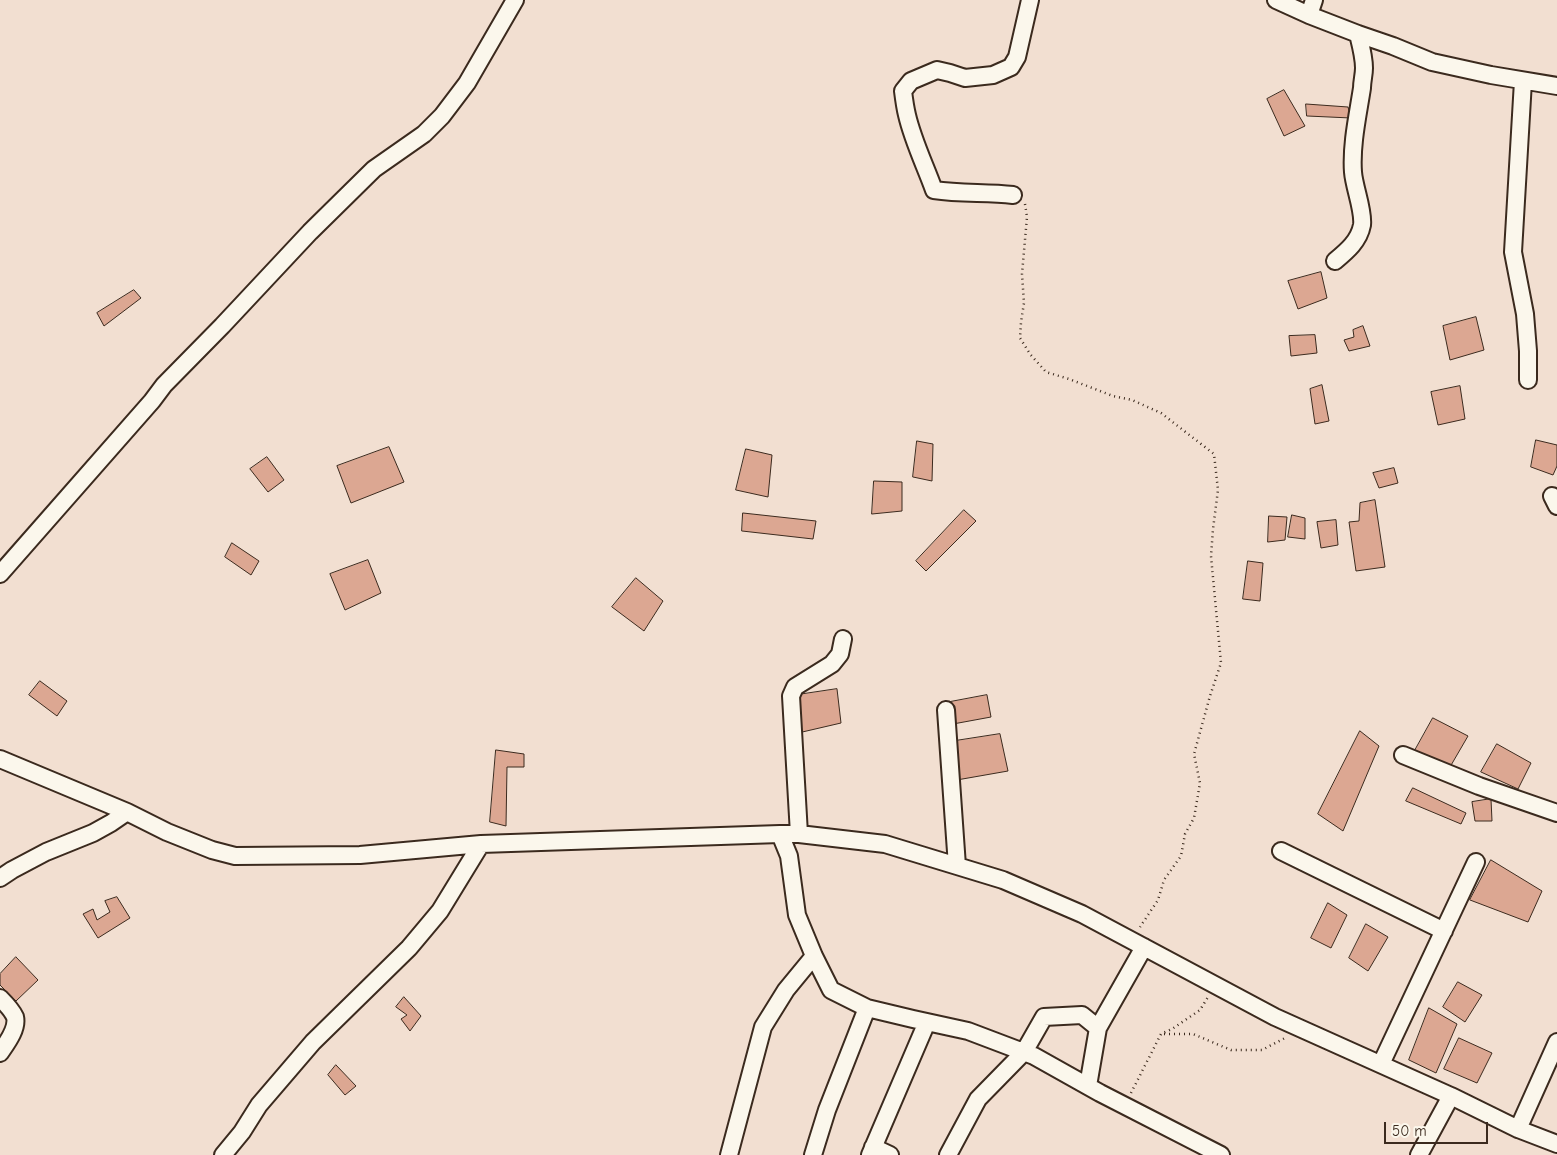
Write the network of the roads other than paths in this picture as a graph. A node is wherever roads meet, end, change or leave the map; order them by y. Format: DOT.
graph roads {
  1 [pos="515,0"];
  2 [pos="1030,0"];
  3 [pos="1276,0"];
  4 [pos="1312,8"];
  5 [pos="1358,34"];
  6 [pos="1523,81"];
  7 [pos="1557,86"];
  8 [pos="1013,195"];
  9 [pos="1335,261"];
  10 [pos="1528,380"];
  11 [pos="0,574"];
  12 [pos="843,639"];
  13 [pos="946,710"];
  14 [pos="1403,755"];
  15 [pos="0,759"];
  16 [pos="127,812"];
  17 [pos="1557,813"];
  18 [pos="780,834"];
  19 [pos="798,834"];
  20 [pos="481,844"];
  21 [pos="1281,851"];
  22 [pos="1476,862"];
  23 [pos="957,866"];
  24 [pos="0,878"];
  25 [pos="1444,931"];
  26 [pos="1139,944"];
  27 [pos="814,956"];
  28 [pos="0,998"];
  29 [pos="867,1008"];
  30 [pos="927,1022"];
  31 [pos="1098,1028"];
  32 [pos="1557,1042"];
  33 [pos="1024,1052"];
  34 [pos="0,1053"];
  35 [pos="1381,1064"];
  36 [pos="1088,1086"];
  37 [pos="1451,1096"];
  38 [pos="1518,1129"];
  39 [pos="1557,1144"];
  40 [pos="872,1151"];
  41 [pos="222,1155"];
  42 [pos="728,1155"];
  43 [pos="813,1155"];
  44 [pos="890,1155"];
  45 [pos="948,1155"];
  46 [pos="1221,1155"];
  47 [pos="1419,1155"];
  1 -- 11 [label="street"];
  2 -- 8 [label="street"];
  3 -- 4 [label="street"];
  4 -- 5 [label="street"];
  5 -- 6 [label="street"];
  5 -- 9 [label="street"];
  6 -- 7 [label="street"];
  6 -- 10 [label="street"];
  12 -- 19 [label="street"];
  13 -- 23 [label="street"];
  14 -- 17 [label="street"];
  15 -- 16 [label="street"];
  16 -- 20 [label="street"];
  16 -- 24 [label="street"];
  18 -- 19 [label="street"];
  18 -- 20 [label="street"];
  18 -- 27 [label="street"];
  19 -- 23 [label="street"];
  20 -- 41 [label="street"];
  21 -- 25 [label="street"];
  22 -- 25 [label="street"];
  23 -- 26 [label="street"];
  25 -- 35 [label="street"];
  26 -- 31 [label="street"];
  26 -- 35 [label="street"];
  27 -- 29 [label="street"];
  27 -- 42 [label="street"];
  28 -- 34 [label="street"];
  29 -- 30 [label="street"];
  29 -- 43 [label="street"];
  30 -- 33 [label="street"];
  30 -- 40 [label="street"];
  31 -- 33 [label="street"];
  31 -- 36 [label="street"];
  32 -- 38 [label="street"];
  33 -- 36 [label="street"];
  33 -- 45 [label="street"];
  35 -- 37 [label="street"];
  36 -- 46 [label="street"];
  37 -- 38 [label="street"];
  37 -- 47 [label="street"];
  38 -- 39 [label="street"];
  40 -- 44 [label="street"];
}
